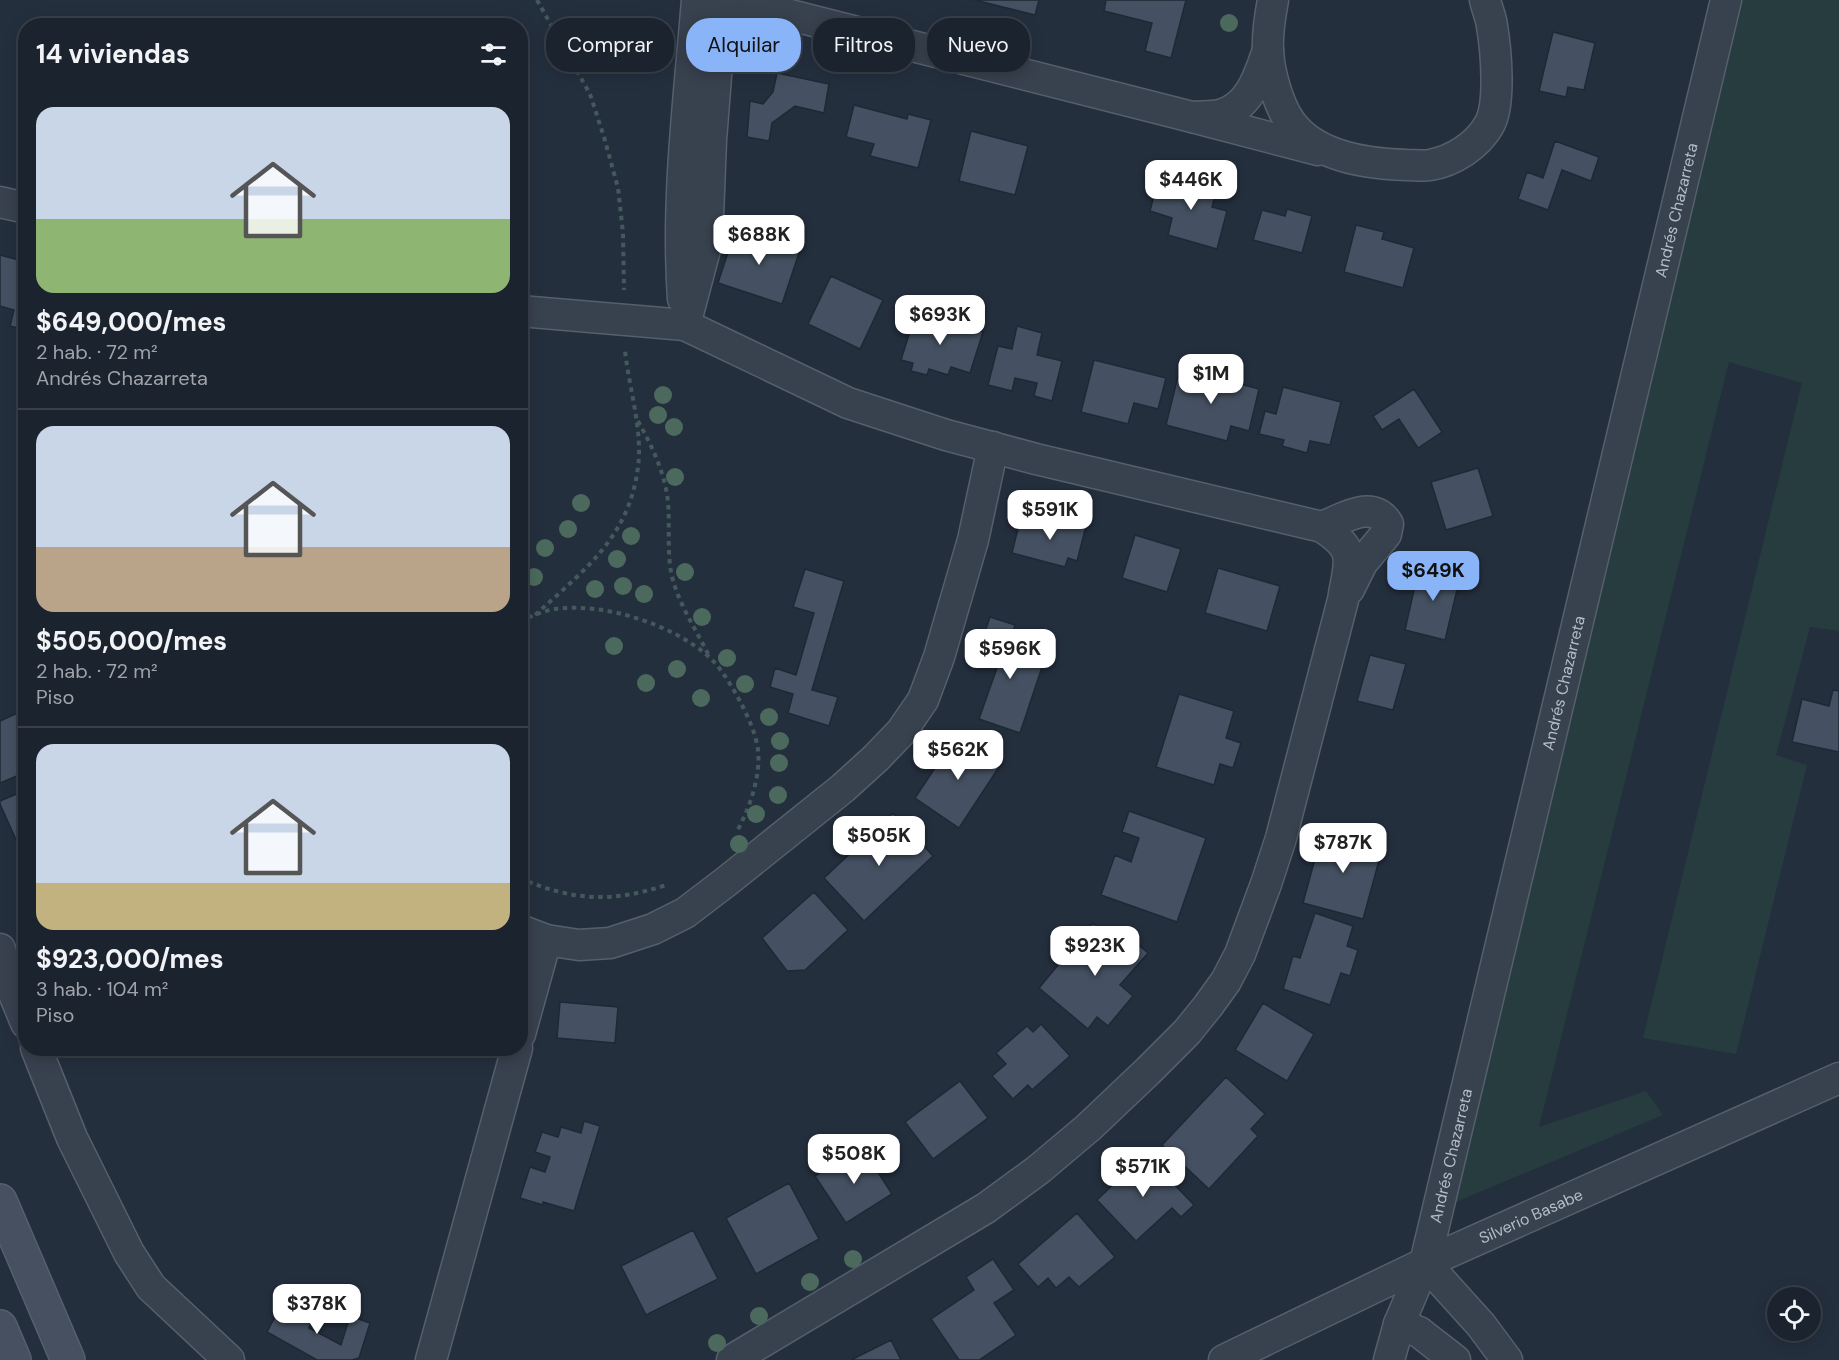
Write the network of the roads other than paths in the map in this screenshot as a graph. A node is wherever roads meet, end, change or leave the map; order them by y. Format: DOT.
graph roads {
  1 [pos="697,0"];
  2 [pos="722,0"];
  3 [pos="731,0"];
  4 [pos="1273,0"];
  5 [pos="1726,0"];
  6 [pos="1490,9"];
  7 [pos="1268,50"];
  8 [pos="1192,117"];
  9 [pos="1343,157"];
  10 [pos="0,202"];
  11 [pos="18,206"];
  12 [pos="528,311"];
  13 [pos="685,325"];
  14 [pos="993,447"];
  15 [pos="1322,527"];
  16 [pos="1343,600"];
  17 [pos="533,935"];
  18 [pos="0,949"];
  19 [pos="528,973"];
  20 [pos="18,1004"];
  21 [pos="39,1056"];
  22 [pos="515,1056"];
  23 [pos="1839,1078"];
  24 [pos="0,1201"];
  25 [pos="1425,1263"];
  26 [pos="1399,1324"];
  27 [pos="0,1327"];
  28 [pos="14,1360"];
  29 [pos="68,1360"];
  30 [pos="229,1360"];
  31 [pos="431,1360"];
  32 [pos="732,1360"];
  33 [pos="1224,1360"];
  34 [pos="1389,1360"];
  35 [pos="1455,1360"];
  36 [pos="1507,1360"];
  1 -- 13 [label="street"];
  2 -- 13 [label="street"];
  3 -- 8 [label="street"];
  4 -- 7 [label="street"];
  5 -- 25 [label="street, Andrés Chazarreta"];
  6 -- 9 [label="street"];
  7 -- 8 [label="street"];
  7 -- 9 [label="street"];
  8 -- 9 [label="street"];
  10 -- 11 [label="street"];
  12 -- 13 [label="street"];
  13 -- 14 [label="street"];
  14 -- 15 [label="street"];
  14 -- 17 [label="street"];
  15 -- 16 [label="street"];
  15 -- 16 [label="street"];
  16 -- 32 [label="street"];
  17 -- 19 [label="street"];
  18 -- 20 [label="street"];
  21 -- 30 [label="street"];
  22 -- 31 [label="street"];
  23 -- 25 [label="street, Silverio Basabe"];
  24 -- 29 [label="street"];
  25 -- 26 [label="street, Andrés Chazarreta"];
  25 -- 33 [label="street, Silverio Basabe"];
  25 -- 36 [label="street"];
  26 -- 34 [label="street, Andrés Chazarreta"];
  26 -- 35 [label="street"];
  27 -- 28 [label="street"];
}
